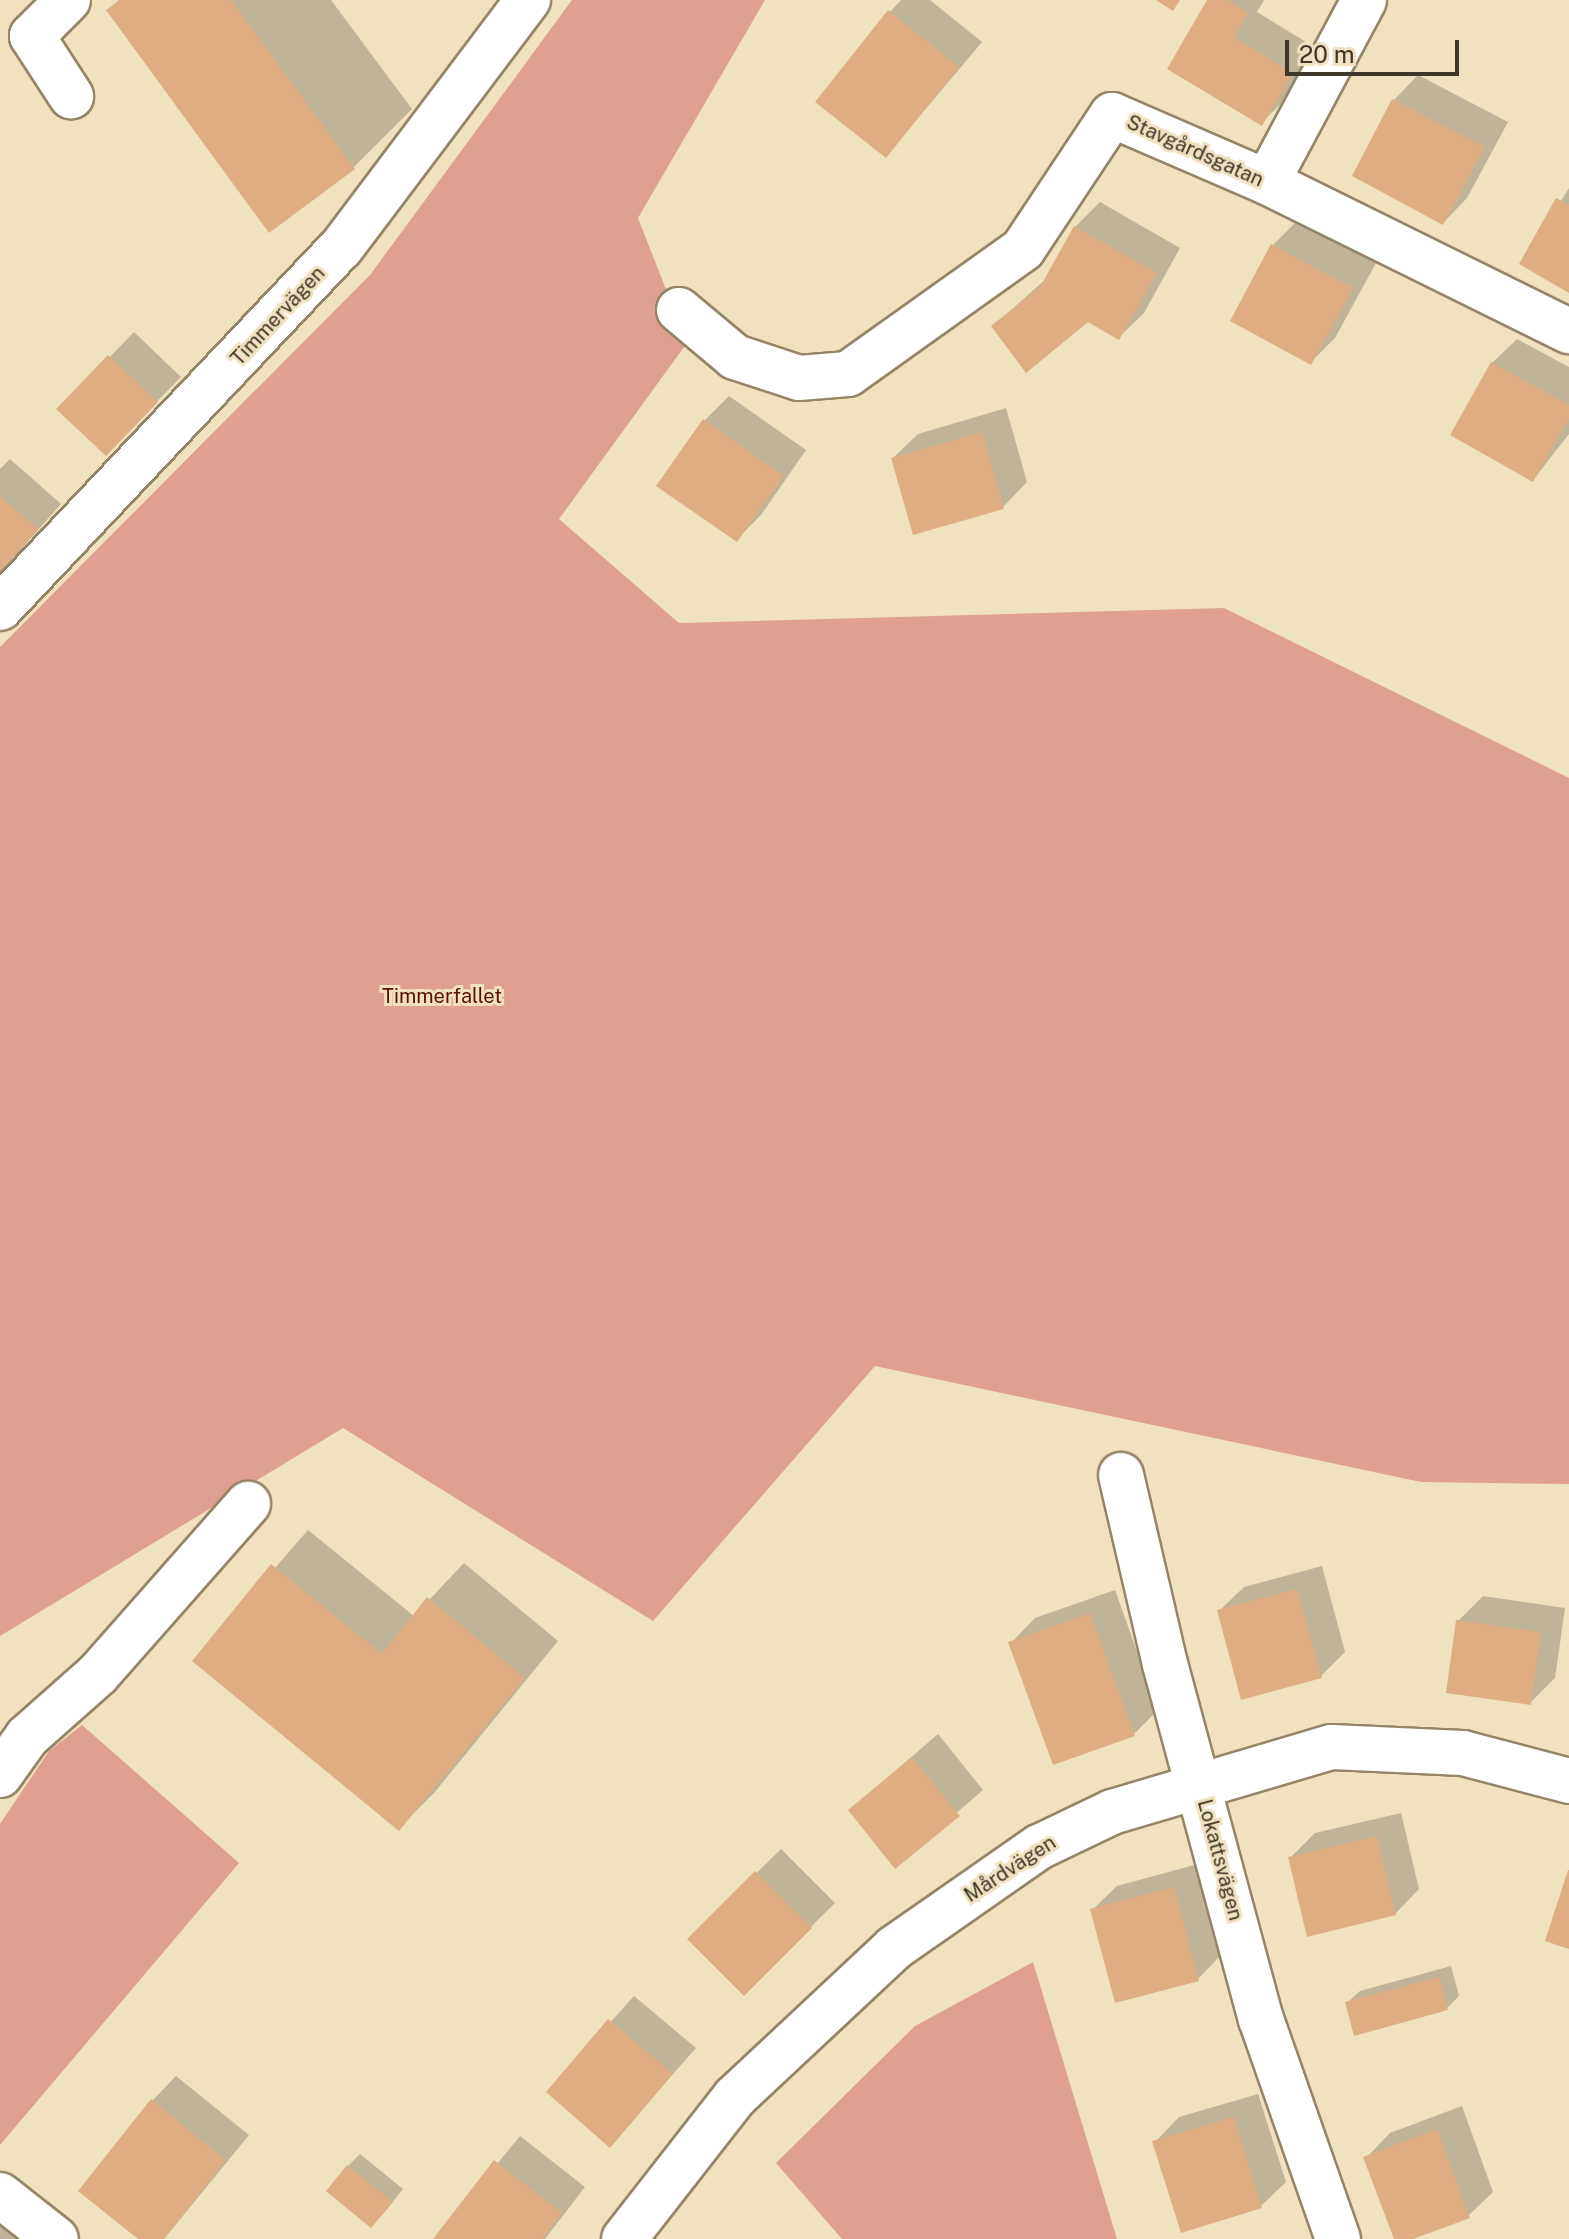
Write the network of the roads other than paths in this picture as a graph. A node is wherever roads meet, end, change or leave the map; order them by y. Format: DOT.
graph roads {
  1 [pos="68,0"];
  2 [pos="528,0"];
  3 [pos="1364,0"];
  4 [pos="71,96"];
  5 [pos="1267,182"];
  6 [pos="679,310"];
  7 [pos="1569,331"];
  8 [pos="0,608"];
  9 [pos="1121,1475"];
  10 [pos="248,1504"];
  11 [pos="0,1775"];
  12 [pos="1569,1781"];
  13 [pos="1200,1785"];
  14 [pos="0,2195"];
  15 [pos="56,2239"];
  16 [pos="624,2239"];
  17 [pos="1338,2239"];
  1 -- 4 [label="street"];
  2 -- 8 [label="street, Timmervägen"];
  3 -- 5 [label="street"];
  5 -- 6 [label="street, Stavgårdsgatan"];
  5 -- 7 [label="street, Stavgårdsgatan"];
  9 -- 13 [label="street, Lokattsvägen"];
  10 -- 11 [label="street"];
  12 -- 13 [label="street, Mårdvägen"];
  13 -- 16 [label="street, Mårdvägen"];
  13 -- 17 [label="street, Lokattsvägen"];
  14 -- 15 [label="street"];
}
